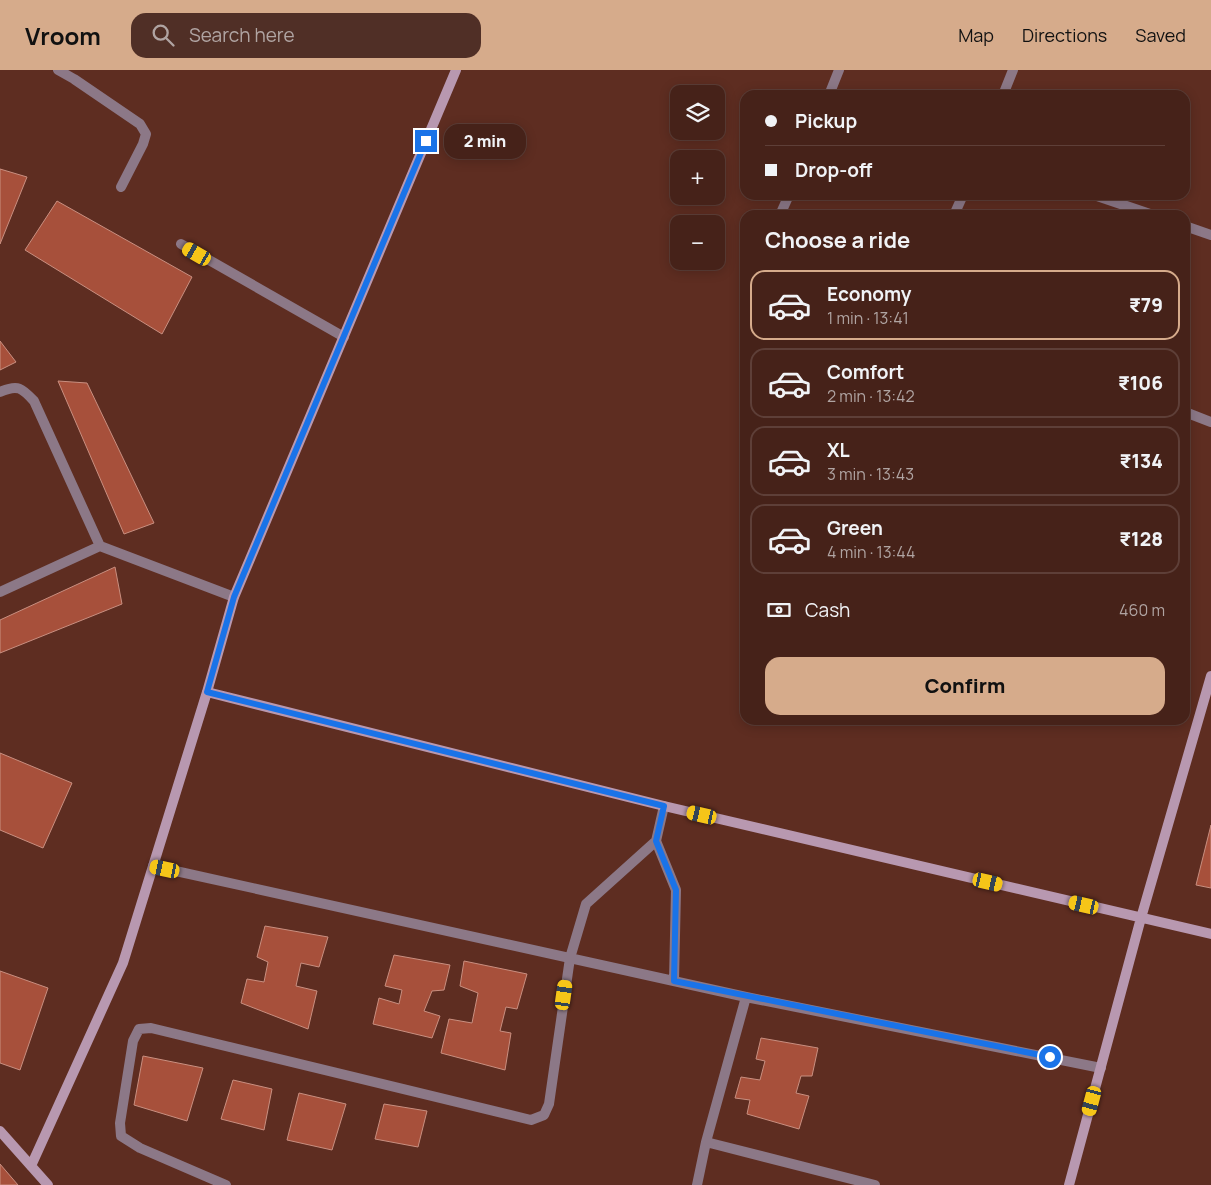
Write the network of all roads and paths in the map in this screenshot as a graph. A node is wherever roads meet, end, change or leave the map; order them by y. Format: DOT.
graph roads {
  1 [pos="58,70"];
  2 [pos="456,70"];
  3 [pos="839,70"];
  4 [pos="1013,70"];
  5 [pos="831,90"];
  6 [pos="1005,90"];
  7 [pos="121,187"];
  8 [pos="1109,200"];
  9 [pos="1138,210"];
  10 [pos="1190,228"];
  11 [pos="1211,235"];
  12 [pos="181,244"];
  13 [pos="344,337"];
  14 [pos="0,392"];
  15 [pos="1190,414"];
  16 [pos="1211,422"];
  17 [pos="100,546"];
  18 [pos="0,592"];
  19 [pos="234,597"];
  20 [pos="1211,676"];
  21 [pos="207,692"];
  22 [pos="664,806"];
  23 [pos="656,841"];
  24 [pos="152,866"];
  25 [pos="1141,918"];
  26 [pos="1211,934"];
  27 [pos="570,958"];
  28 [pos="674,981"];
  29 [pos="746,997"];
  30 [pos="1101,1068"];
  31 [pos="0,1131"];
  32 [pos="706,1142"];
  33 [pos="31,1166"];
  34 [pos="48,1185"];
  35 [pos="226,1185"];
  36 [pos="697,1185"];
  37 [pos="875,1185"];
  38 [pos="1069,1185"];
  1 -- 7 [label="street"];
  2 -- 13 [label="street"];
  3 -- 5 [label="street"];
  4 -- 6 [label="street"];
  8 -- 9 [label="street"];
  10 -- 11 [label="street"];
  12 -- 13 [label="street"];
  13 -- 19 [label="street"];
  14 -- 17 [label="street"];
  15 -- 16 [label="street"];
  17 -- 18 [label="street"];
  17 -- 19 [label="street"];
  19 -- 21 [label="street"];
  20 -- 25 [label="street"];
  21 -- 22 [label="street"];
  21 -- 24 [label="street"];
  22 -- 23 [label="street"];
  22 -- 25 [label="street"];
  23 -- 27 [label="street"];
  23 -- 28 [label="street"];
  24 -- 27 [label="street"];
  24 -- 33 [label="street"];
  25 -- 26 [label="street"];
  25 -- 30 [label="street"];
  27 -- 28 [label="street"];
  27 -- 35 [label="street"];
  28 -- 29 [label="street"];
  29 -- 30 [label="street"];
  29 -- 32 [label="street"];
  30 -- 38 [label="street"];
  31 -- 33 [label="street"];
  32 -- 36 [label="street"];
  32 -- 37 [label="street"];
  33 -- 34 [label="street"];
}
